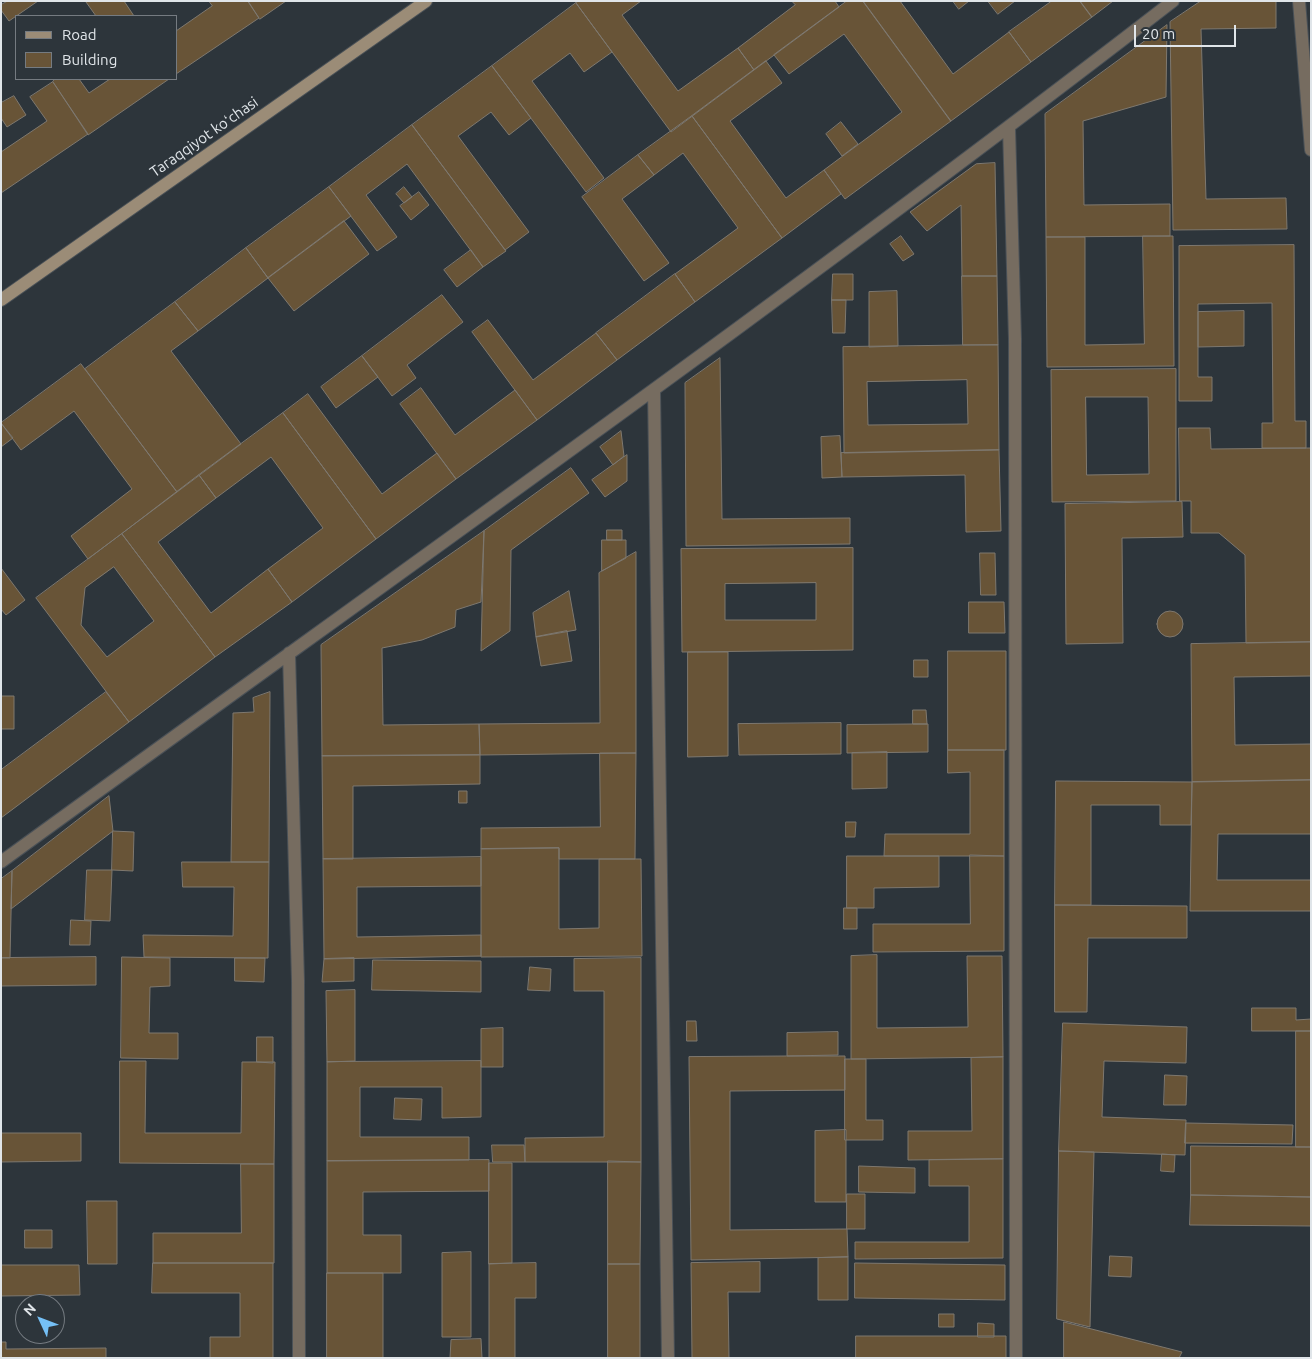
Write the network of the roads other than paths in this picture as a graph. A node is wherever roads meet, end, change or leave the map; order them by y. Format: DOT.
graph roads {
  1 [pos="426,1"];
  2 [pos="1173,1"];
  3 [pos="1299,1"];
  4 [pos="1009,128"];
  5 [pos="1311,150"];
  6 [pos="1,300"];
  7 [pos="654,390"];
  8 [pos="289,653"];
  9 [pos="1,862"];
  10 [pos="299,1358"];
  11 [pos="668,1358"];
  12 [pos="1016,1358"];
  1 -- 6 [label="street, Taraqqiyot koʻchasi"];
  2 -- 4 [label="street"];
  3 -- 5 [label="street"];
  4 -- 7 [label="street"];
  4 -- 12 [label="street"];
  7 -- 8 [label="street"];
  7 -- 11 [label="street"];
  8 -- 9 [label="street"];
  8 -- 10 [label="street"];
}
